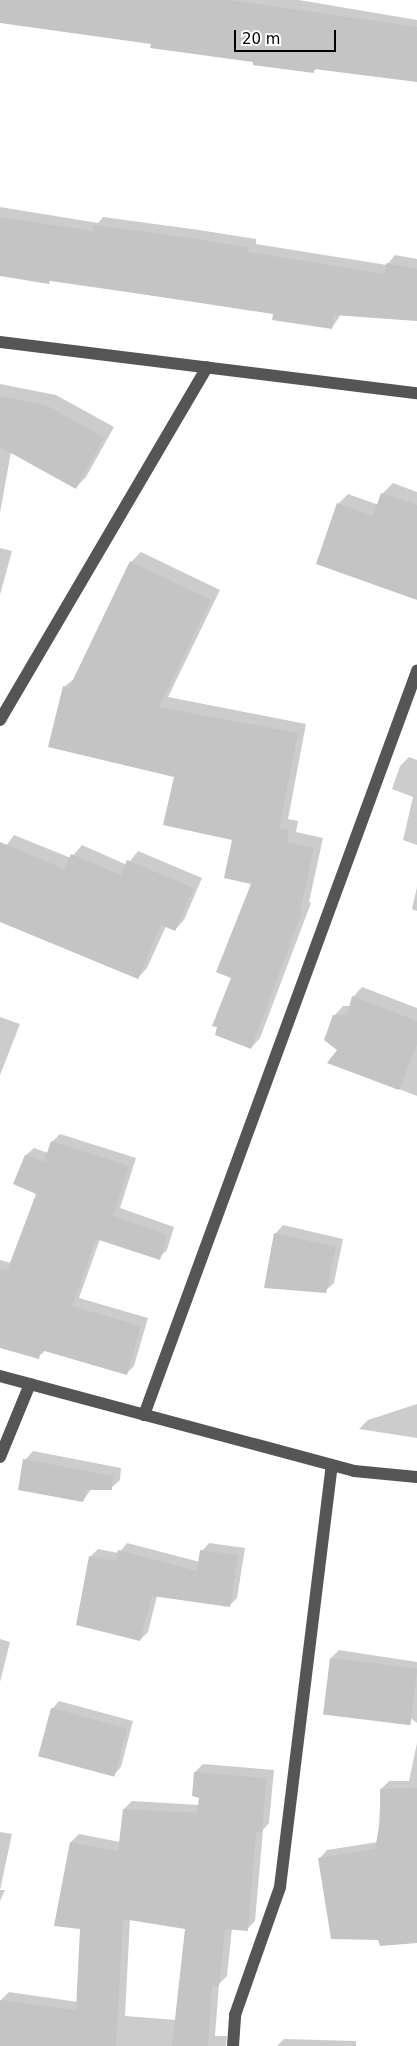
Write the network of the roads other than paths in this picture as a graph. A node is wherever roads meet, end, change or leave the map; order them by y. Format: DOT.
graph roads {
  1 [pos="0,342"];
  2 [pos="207,367"];
  3 [pos="417,393"];
  4 [pos="417,670"];
  5 [pos="0,720"];
  6 [pos="0,1376"];
  7 [pos="30,1384"];
  8 [pos="144,1415"];
  9 [pos="0,1457"];
  10 [pos="332,1465"];
  11 [pos="417,1477"];
  12 [pos="233,2046"];
  1 -- 2 [label="street"];
  2 -- 3 [label="street"];
  2 -- 5 [label="street"];
  4 -- 8 [label="street"];
  6 -- 7 [label="street"];
  7 -- 8 [label="street"];
  7 -- 9 [label="street"];
  8 -- 10 [label="street"];
  10 -- 11 [label="street"];
  10 -- 12 [label="street"];
}
